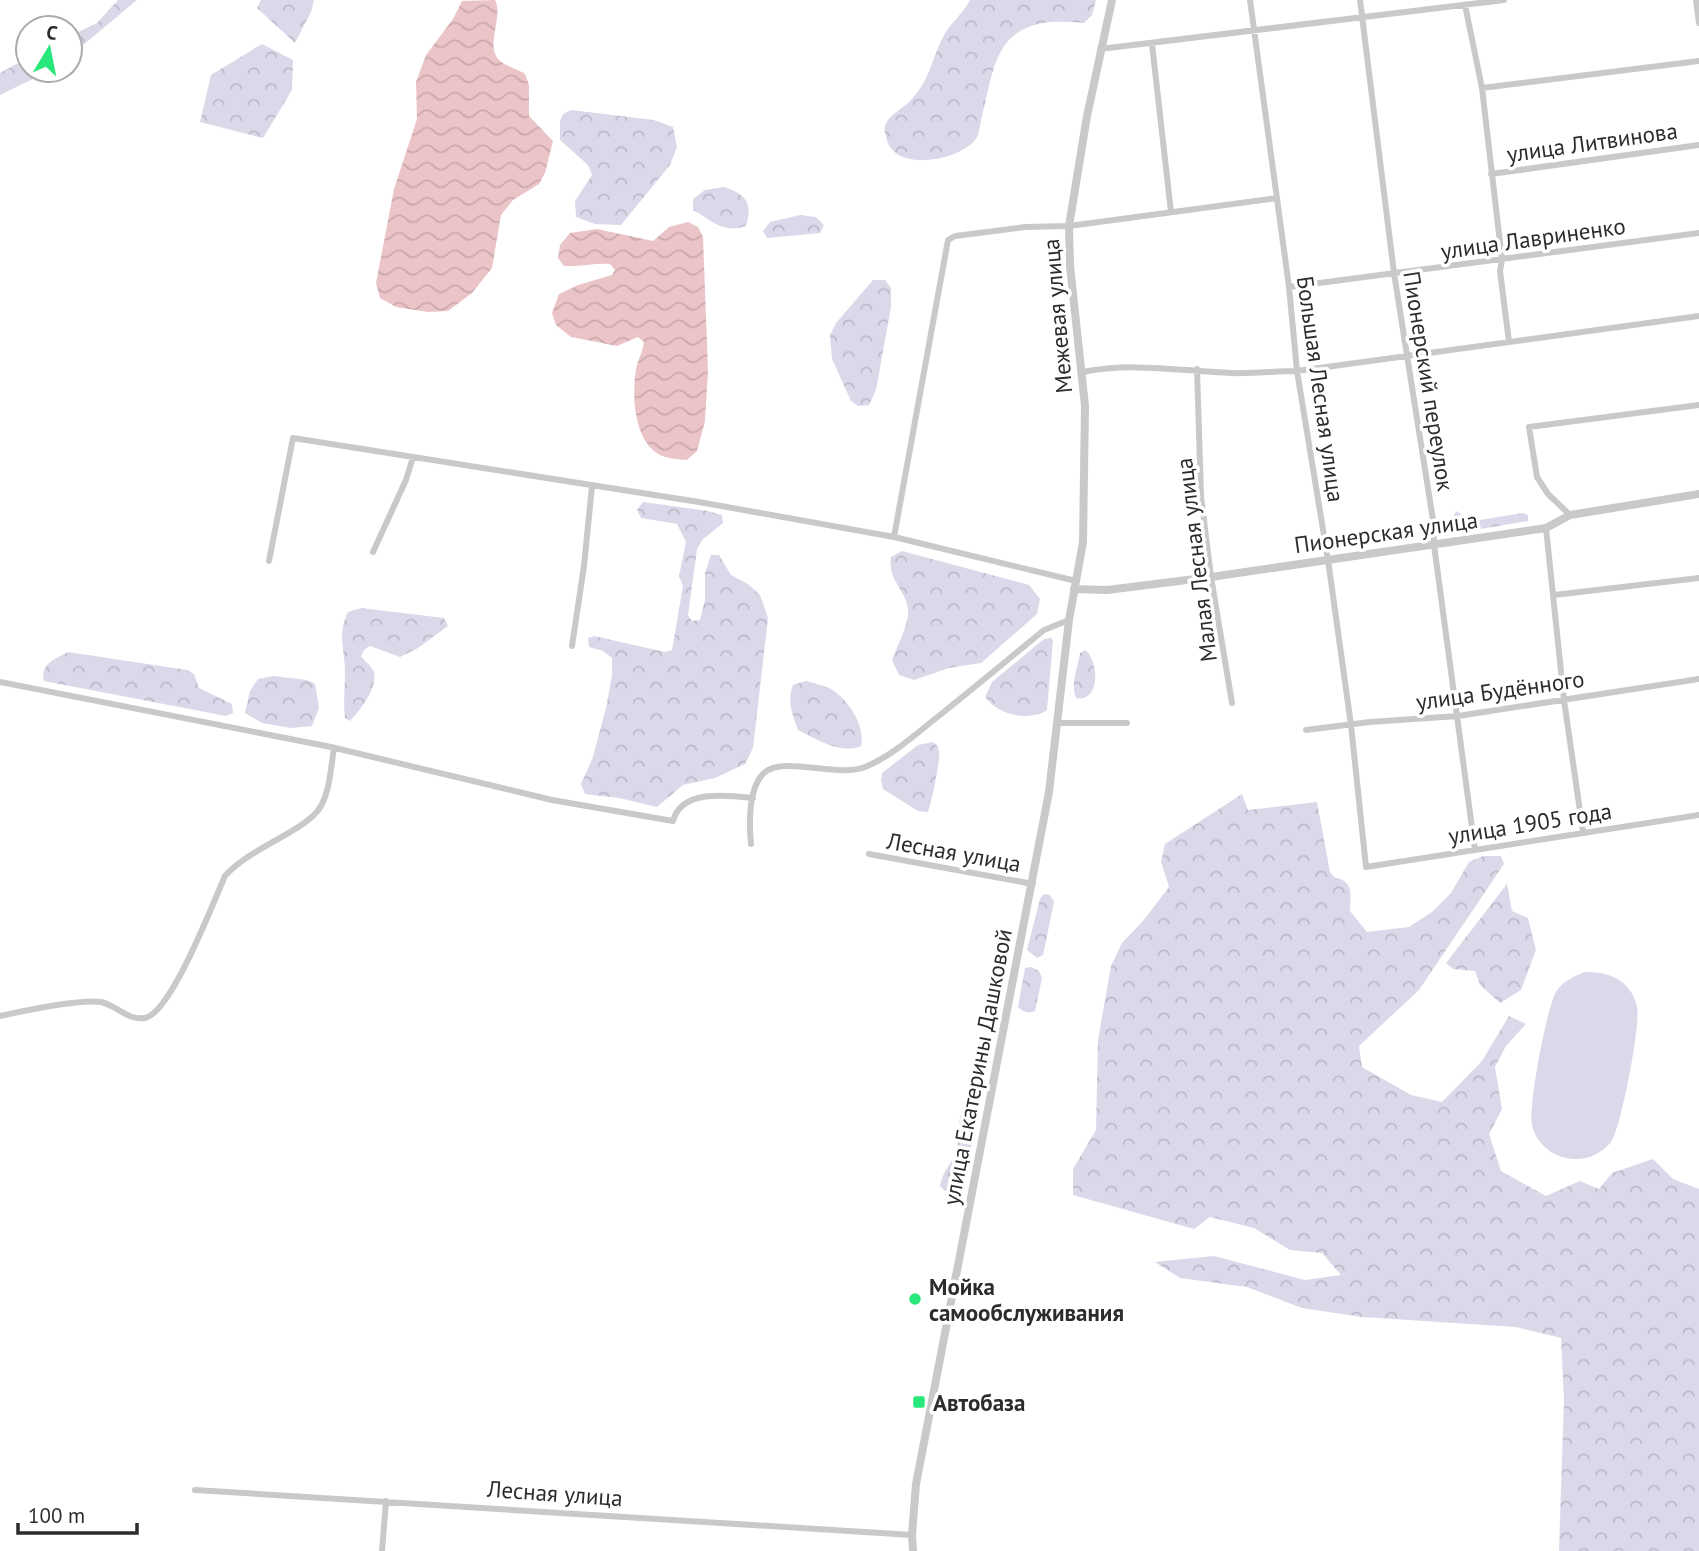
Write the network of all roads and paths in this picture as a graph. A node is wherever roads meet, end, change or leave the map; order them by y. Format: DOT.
graph roads {
  1 [pos="1112,0"];
  2 [pos="1250,0"];
  3 [pos="1360,0"];
  4 [pos="1504,0"];
  5 [pos="1696,0"];
  6 [pos="1465,5"];
  7 [pos="1362,19"];
  8 [pos="1699,23"];
  9 [pos="1254,31"];
  10 [pos="1153,44"];
  11 [pos="1100,49"];
  12 [pos="1699,61"];
  13 [pos="1482,88"];
  14 [pos="1699,145"];
  15 [pos="1491,174"];
  16 [pos="1277,198"];
  17 [pos="1171,212"];
  18 [pos="1069,226"];
  19 [pos="1699,233"];
  20 [pos="1502,260"];
  21 [pos="1394,273"];
  22 [pos="1289,287"];
  23 [pos="1699,316"];
  24 [pos="1509,342"];
  25 [pos="1406,357"];
  26 [pos="1197,369"];
  27 [pos="1297,371"];
  28 [pos="1083,372"];
  29 [pos="1699,405"];
  30 [pos="413,457"];
  31 [pos="592,486"];
  32 [pos="1699,494"];
  33 [pos="1570,515"];
  34 [pos="1546,528"];
  35 [pos="894,537"];
  36 [pos="1434,545"];
  37 [pos="373,552"];
  38 [pos="1328,560"];
  39 [pos="269,561"];
  40 [pos="1211,576"];
  41 [pos="1699,578"];
  42 [pos="1075,585"];
  43 [pos="1554,595"];
  44 [pos="1069,620"];
  45 [pos="572,646"];
  46 [pos="1699,679"];
  47 [pos="0,682"];
  48 [pos="1564,700"];
  49 [pos="1231,703"];
  50 [pos="1458,716"];
  51 [pos="1059,723"];
  52 [pos="1127,723"];
  53 [pos="1351,725"];
  54 [pos="1306,730"];
  55 [pos="334,748"];
  56 [pos="753,798"];
  57 [pos="1699,815"];
  58 [pos="1583,832"];
  59 [pos="751,844"];
  60 [pos="1475,850"];
  61 [pos="869,854"];
  62 [pos="1366,867"];
  63 [pos="1033,884"];
  64 [pos="0,1016"];
  65 [pos="195,1490"];
  66 [pos="386,1500"];
  67 [pos="912,1535"];
  68 [pos="382,1551"];
  69 [pos="913,1551"];
  1 -- 11 [label="street, Межевая улица"];
  2 -- 9 [label="street, Большая Лесная улица"];
  3 -- 7 [label="street, Пионерский переулок"];
  4 -- 6 [label="street"];
  5 -- 8 [label="street"];
  6 -- 7 [label="street"];
  6 -- 13 [label="street"];
  7 -- 9 [label="street"];
  7 -- 21 [label="street, Пионерский переулок"];
  9 -- 10 [label="street"];
  9 -- 16 [label="street, Большая Лесная улица"];
  10 -- 11 [label="street"];
  10 -- 17 [label="street"];
  11 -- 18 [label="street, Межевая улица"];
  12 -- 13 [label="street"];
  13 -- 15 [label="street"];
  14 -- 15 [label="street, улица Литвинова"];
  15 -- 20 [label="street"];
  16 -- 17 [label="street"];
  16 -- 22 [label="street, Большая Лесная улица"];
  17 -- 18 [label="street"];
  18 -- 28 [label="street, Межевая улица"];
  18 -- 35 [label="street"];
  19 -- 20 [label="street, улица Лавриненко"];
  20 -- 21 [label="street, улица Лавриненко"];
  20 -- 24 [label="street"];
  21 -- 22 [label="street, улица Лавриненко"];
  21 -- 25 [label="street, Пионерский переулок"];
  22 -- 27 [label="street, Большая Лесная улица"];
  23 -- 24 [label="street"];
  24 -- 25 [label="street"];
  25 -- 27 [label="street"];
  25 -- 36 [label="street, Пионерский переулок"];
  26 -- 27 [label="street"];
  26 -- 28 [label="street"];
  26 -- 40 [label="street, Малая Лесная улица"];
  27 -- 38 [label="street, Большая Лесная улица"];
  28 -- 42 [label="street, Межевая улица"];
  29 -- 33 [label="street"];
  30 -- 31 [label="street"];
  30 -- 37 [label="street"];
  30 -- 39 [label="street"];
  31 -- 35 [label="street"];
  31 -- 45 [label="street"];
  32 -- 33 [label="street, Пионерская улица"];
  33 -- 34 [label="street, Пионерская улица"];
  34 -- 36 [label="street, Пионерская улица"];
  34 -- 43 [label="street"];
  35 -- 42 [label="street"];
  36 -- 38 [label="street, Пионерская улица"];
  36 -- 50 [label="street, Пионерский переулок"];
  38 -- 40 [label="street, Пионерская улица"];
  38 -- 53 [label="street, Большая Лесная улица"];
  40 -- 42 [label="street, Пионерская улица"];
  40 -- 49 [label="street, Малая Лесная улица"];
  41 -- 43 [label="street"];
  42 -- 44 [label="street, улица Екатерины Дашковой"];
  43 -- 48 [label="street"];
  44 -- 51 [label="street, улица Екатерины Дашковой"];
  44 -- 56 [label="street"];
  46 -- 48 [label="street, улица Будённого"];
  47 -- 55 [label="street"];
  48 -- 50 [label="street, улица Будённого"];
  48 -- 58 [label="street"];
  50 -- 53 [label="street, улица Будённого"];
  50 -- 60 [label="street, Пионерский переулок"];
  51 -- 52 [label="street"];
  51 -- 63 [label="street, улица Екатерины Дашковой"];
  53 -- 54 [label="street, улица Будённого"];
  53 -- 62 [label="street, Большая Лесная улица"];
  55 -- 56 [label="street"];
  55 -- 64 [label="street"];
  56 -- 59 [label="street"];
  57 -- 58 [label="street, улица 1905 года"];
  58 -- 60 [label="street, улица 1905 года"];
  60 -- 62 [label="street, улица 1905 года"];
  61 -- 63 [label="street, Лесная улица"];
  63 -- 67 [label="street, улица Екатерины Дашковой"];
  65 -- 66 [label="street, Лесная улица"];
  66 -- 67 [label="street, Лесная улица"];
  66 -- 68 [label="street"];
  67 -- 69 [label="street, улица Екатерины Дашковой"];
}
